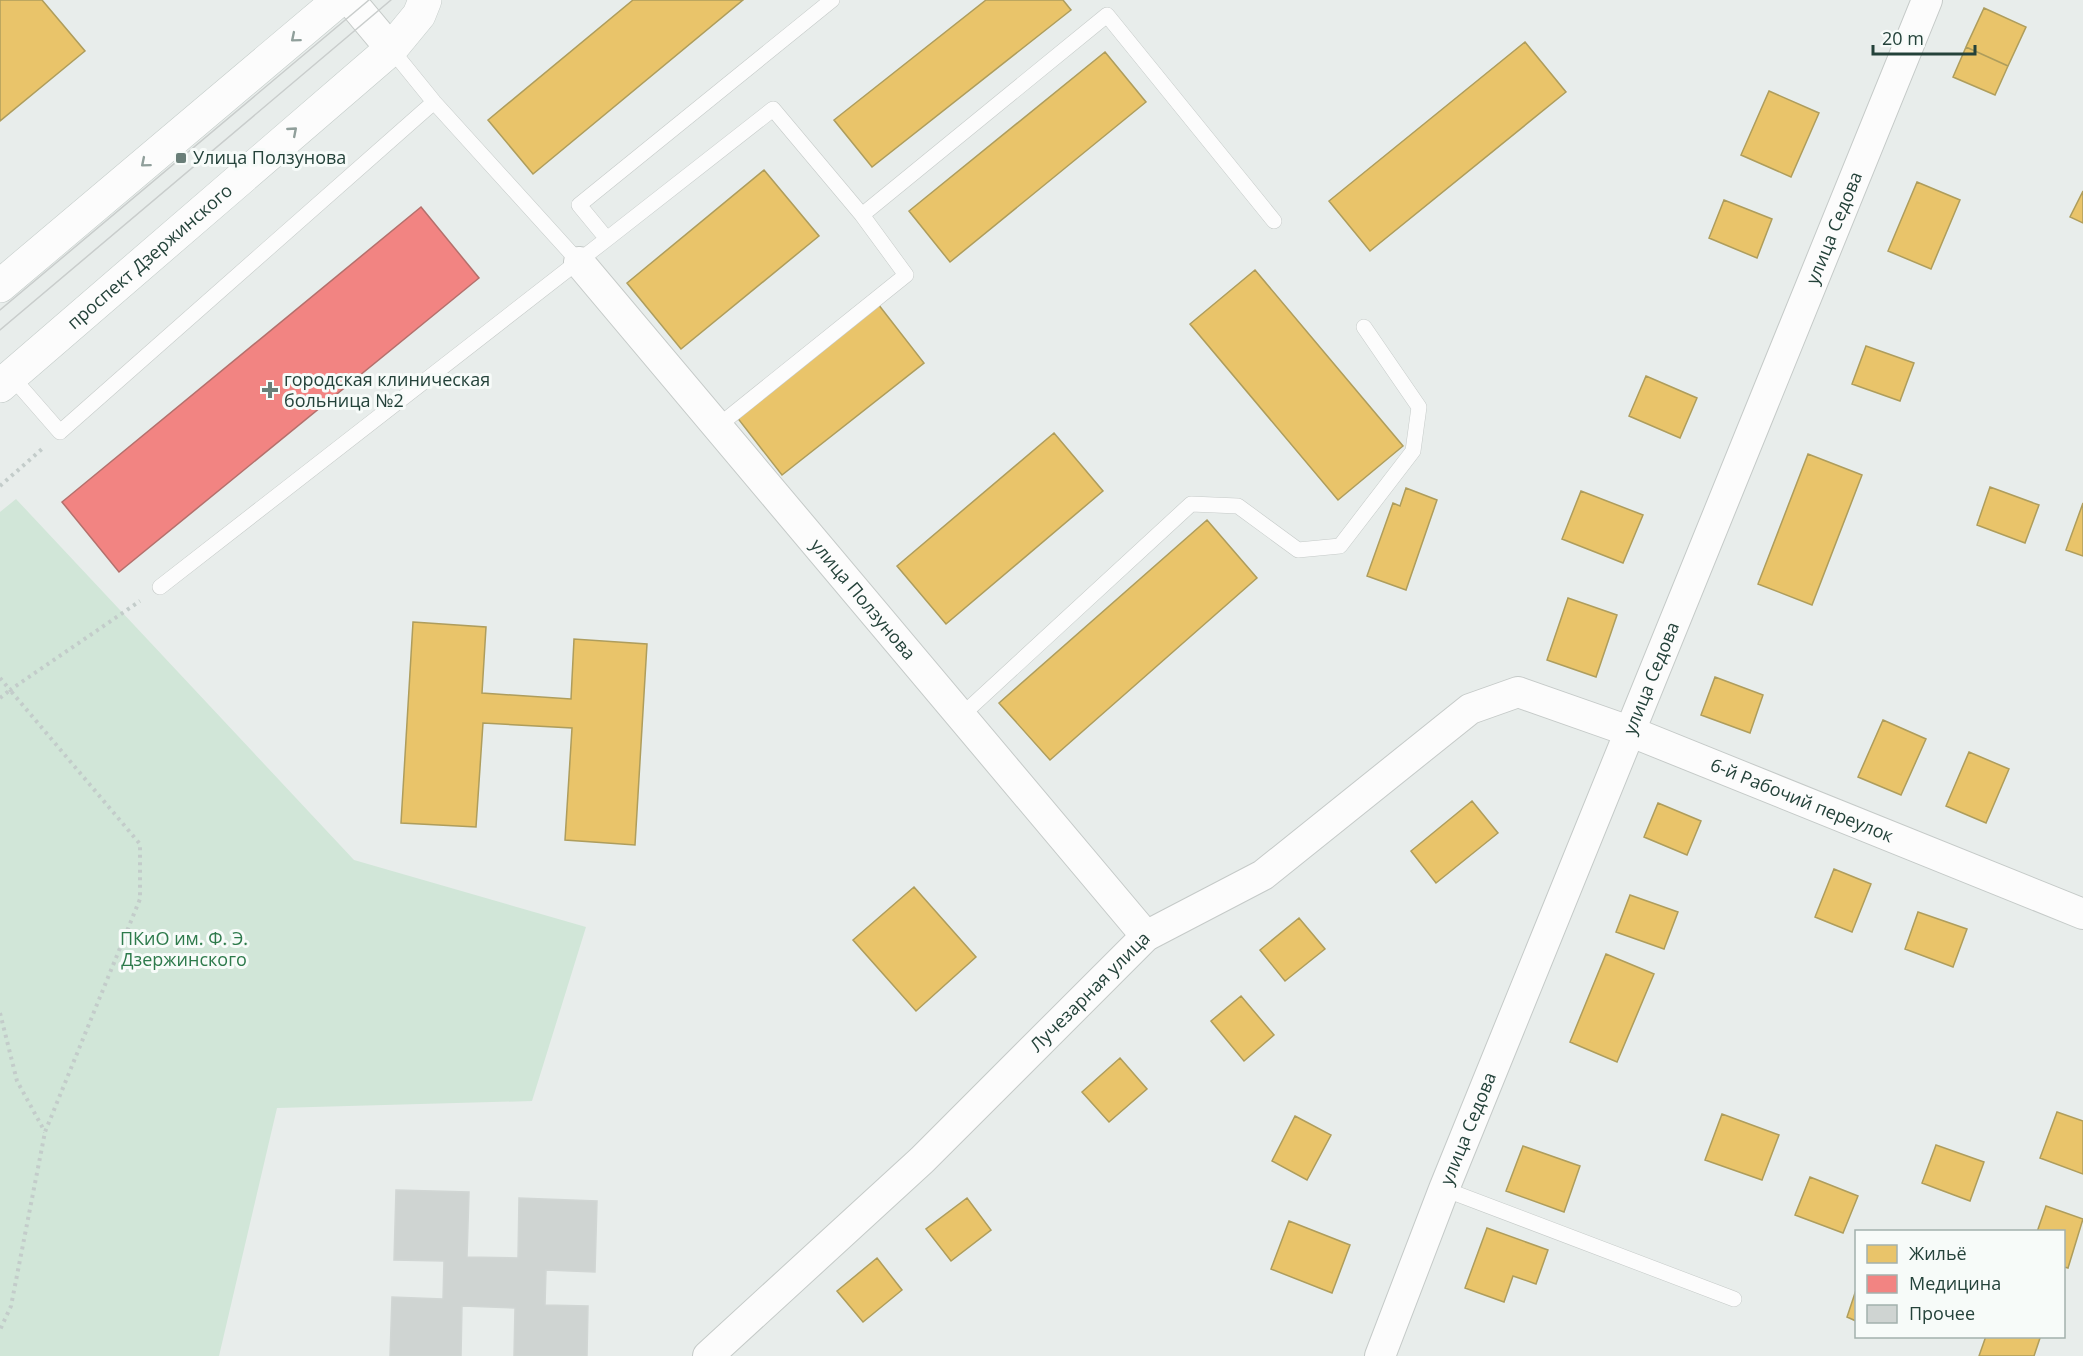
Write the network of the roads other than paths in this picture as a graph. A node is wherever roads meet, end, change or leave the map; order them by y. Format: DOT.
graph roads {
  1 [pos="339,0"];
  2 [pos="350,0"];
  3 [pos="425,0"];
  4 [pos="832,0"];
  5 [pos="1927,0"];
  6 [pos="391,49"];
  7 [pos="434,102"];
  8 [pos="862,215"];
  9 [pos="1274,220"];
  10 [pos="607,239"];
  11 [pos="579,262"];
  12 [pos="0,286"];
  13 [pos="1364,327"];
  14 [pos="6,382"];
  15 [pos="717,426"];
  16 [pos="160,587"];
  17 [pos="1518,692"];
  18 [pos="962,715"];
  19 [pos="1629,731"];
  20 [pos="2083,915"];
  21 [pos="1146,936"];
  22 [pos="1444,1189"];
  23 [pos="1734,1299"];
  24 [pos="708,1356"];
  25 [pos="1380,1356"];
  1 -- 12 [label="main road, one-way"];
  2 -- 6 [label="street"];
  3 -- 6 [label="main road, проспект Дзержинского"];
  4 -- 10 [label="lane"];
  5 -- 19 [label="street, улица Седова"];
  6 -- 7 [label="lane"];
  14 -- 6 [label="main road, проспект Дзержинского, one-way"];
  7 -- 11 [label="lane"];
  7 -- 14 [label="lane"];
  8 -- 9 [label="lane"];
  8 -- 10 [label="lane"];
  8 -- 15 [label="lane"];
  10 -- 11 [label="lane"];
  11 -- 15 [label="street, улица Ползунова"];
  11 -- 16 [label="lane"];
  13 -- 18 [label="lane"];
  15 -- 18 [label="street, улица Ползунова"];
  17 -- 19 [label="street, 6-й Рабочий переулок"];
  17 -- 21 [label="street, Лучезарная улица"];
  18 -- 21 [label="street, улица Ползунова"];
  19 -- 20 [label="street, 6-й Рабочий переулок"];
  19 -- 22 [label="street, улица Седова"];
  21 -- 24 [label="street, Лучезарная улица"];
  22 -- 23 [label="lane"];
  22 -- 25 [label="street, улица Седова"];
}
